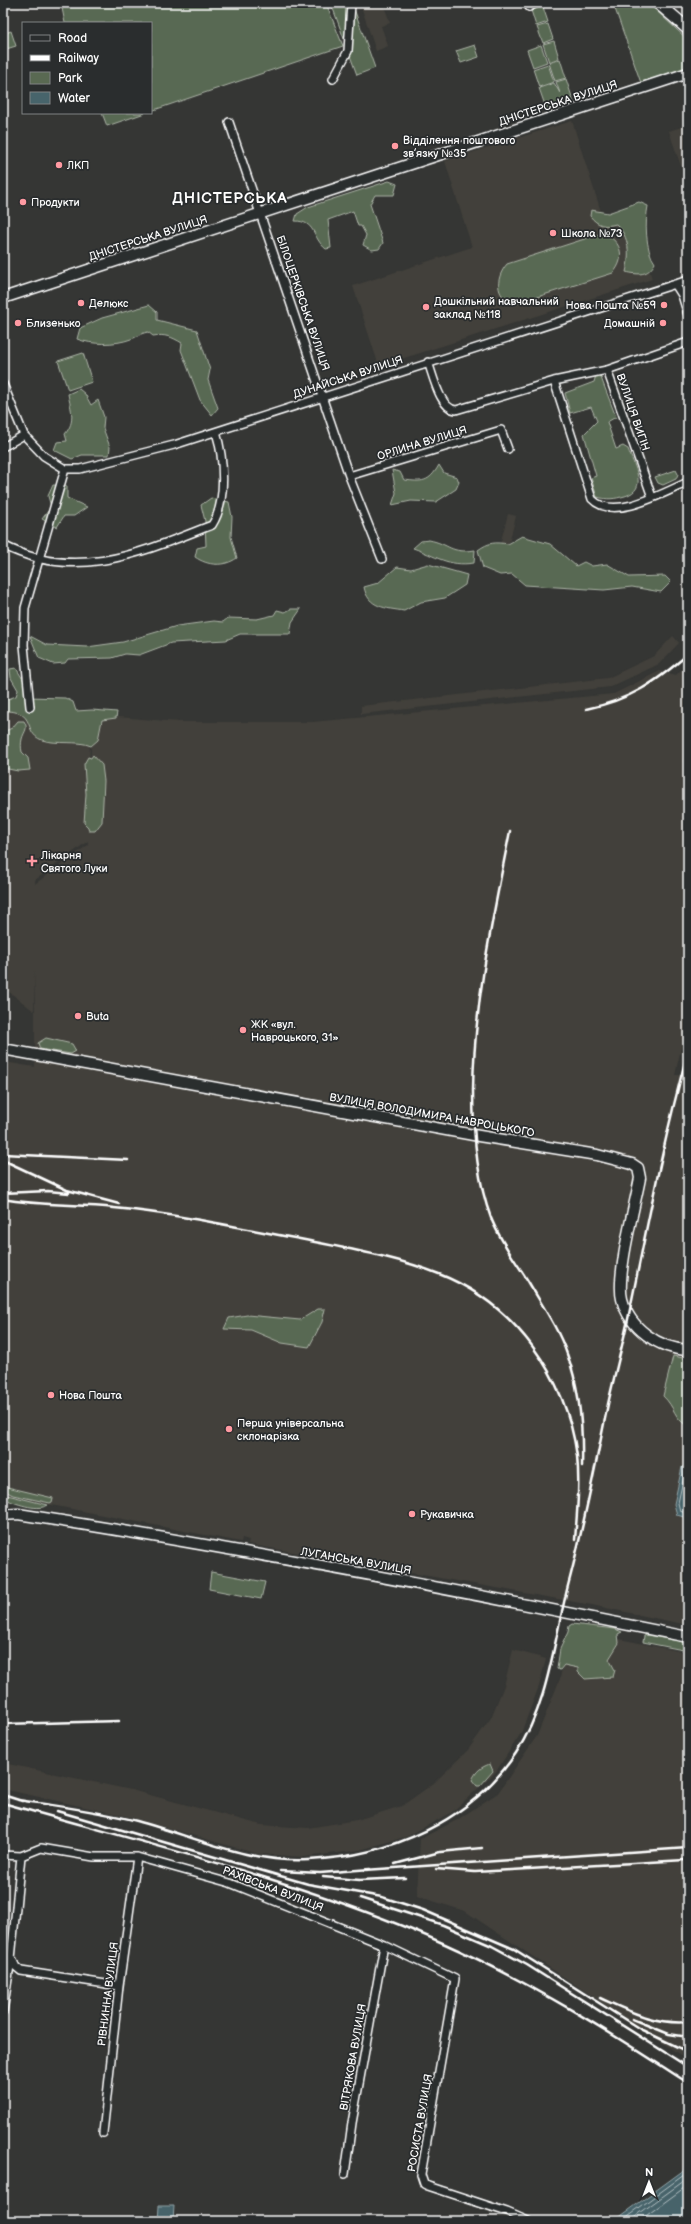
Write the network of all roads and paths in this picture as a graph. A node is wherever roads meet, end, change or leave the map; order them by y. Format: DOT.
graph roads {
  1 [pos="352,3"];
  2 [pos="527,3"];
  3 [pos="537,3"];
  4 [pos="658,3"];
  5 [pos="688,29"];
  6 [pos="688,73"];
  7 [pos="333,79"];
  8 [pos="229,122"];
  9 [pos="261,213"];
  10 [pos="688,280"];
  11 [pos="674,284"];
  12 [pos="3,298"];
  13 [pos="688,315"];
  14 [pos="688,342"];
  15 [pos="428,362"];
  16 [pos="607,370"];
  17 [pos="554,381"];
  18 [pos="3,384"];
  19 [pos="322,396"];
  20 [pos="216,432"];
  21 [pos="24,435"];
  22 [pos="3,448"];
  23 [pos="508,449"];
  24 [pos="64,469"];
  25 [pos="349,476"];
  26 [pos="688,482"];
  27 [pos="652,497"];
  28 [pos="3,545"];
  29 [pos="382,559"];
  30 [pos="38,560"];
  31 [pos="30,707"];
  32 [pos="3,1049"];
  33 [pos="688,1350"];
  34 [pos="3,1509"];
  35 [pos="18,1514"];
  36 [pos="3,1515"];
  37 [pos="688,1637"];
  38 [pos="3,1855"];
  39 [pos="21,1856"];
  40 [pos="137,1857"];
  41 [pos="384,1945"];
  42 [pos="12,1959"];
  43 [pos="456,1979"];
  44 [pos="119,1986"];
  45 [pos="3,2012"];
  46 [pos="103,2133"];
  47 [pos="345,2174"];
  48 [pos="528,2221"];
  1 -- 7 [label="street"];
  2 -- 3 [label="street"];
  4 -- 5 [label="main road"];
  6 -- 9 [label="street, ДНІСТЕРСЬКА ВУЛИЦЯ"];
  8 -- 9 [label="street, БІЛОЦЕРКІВСЬКА ВУЛИЦЯ"];
  9 -- 12 [label="street, ДНІСТЕРСЬКА ВУЛИЦЯ"];
  9 -- 19 [label="street, БІЛОЦЕРКІВСЬКА ВУЛИЦЯ"];
  10 -- 11 [label="street, ДУНАЙСЬКА ВУЛИЦЯ"];
  11 -- 13 [label="street"];
  11 -- 15 [label="street, ДУНАЙСЬКА ВУЛИЦЯ"];
  14 -- 16 [label="street, ВУЛИЦЯ ВИГІН"];
  15 -- 17 [label="street"];
  15 -- 19 [label="street, ДУНАЙСЬКА ВУЛИЦЯ"];
  16 -- 17 [label="street"];
  16 -- 27 [label="street, ВУЛИЦЯ ВИГІН"];
  17 -- 27 [label="street"];
  18 -- 21 [label="street"];
  19 -- 20 [label="street, ДУНАЙСЬКА ВУЛИЦЯ"];
  19 -- 25 [label="street, БІЛОЦЕРКІВСЬКА ВУЛИЦЯ"];
  20 -- 24 [label="street, ДУНАЙСЬКА ВУЛИЦЯ"];
  20 -- 30 [label="street"];
  21 -- 22 [label="street"];
  21 -- 24 [label="street"];
  23 -- 25 [label="street, ОРЛИНА ВУЛИЦЯ"];
  24 -- 30 [label="street"];
  25 -- 29 [label="street, БІЛОЦЕРКІВСЬКА ВУЛИЦЯ"];
  26 -- 27 [label="street"];
  28 -- 30 [label="street"];
  30 -- 31 [label="street"];
  32 -- 33 [label="street, ВУЛИЦЯ ВОЛОДИМИРА НАВРОЦЬКОГО"];
  34 -- 35 [label="street, ЛУГАНСЬКА ВУЛИЦЯ"];
  35 -- 36 [label="street, ЛУГАНСЬКА ВУЛИЦЯ"];
  35 -- 37 [label="street, ЛУГАНСЬКА ВУЛИЦЯ"];
  38 -- 39 [label="street, РАХІВСЬКА ВУЛИЦЯ"];
  39 -- 40 [label="street, РАХІВСЬКА ВУЛИЦЯ"];
  39 -- 42 [label="street"];
  40 -- 41 [label="street, РАХІВСЬКА ВУЛИЦЯ"];
  40 -- 44 [label="street, РІВНИННА ВУЛИЦЯ"];
  41 -- 43 [label="street, РАХІВСЬКА ВУЛИЦЯ"];
  41 -- 47 [label="street, ВІТРЯКОВА ВУЛИЦЯ"];
  42 -- 44 [label="street"];
  42 -- 45 [label="street"];
  43 -- 48 [label="street, РОСИСТА ВУЛИЦЯ"];
  44 -- 46 [label="street, РІВНИННА ВУЛИЦЯ"];
}
